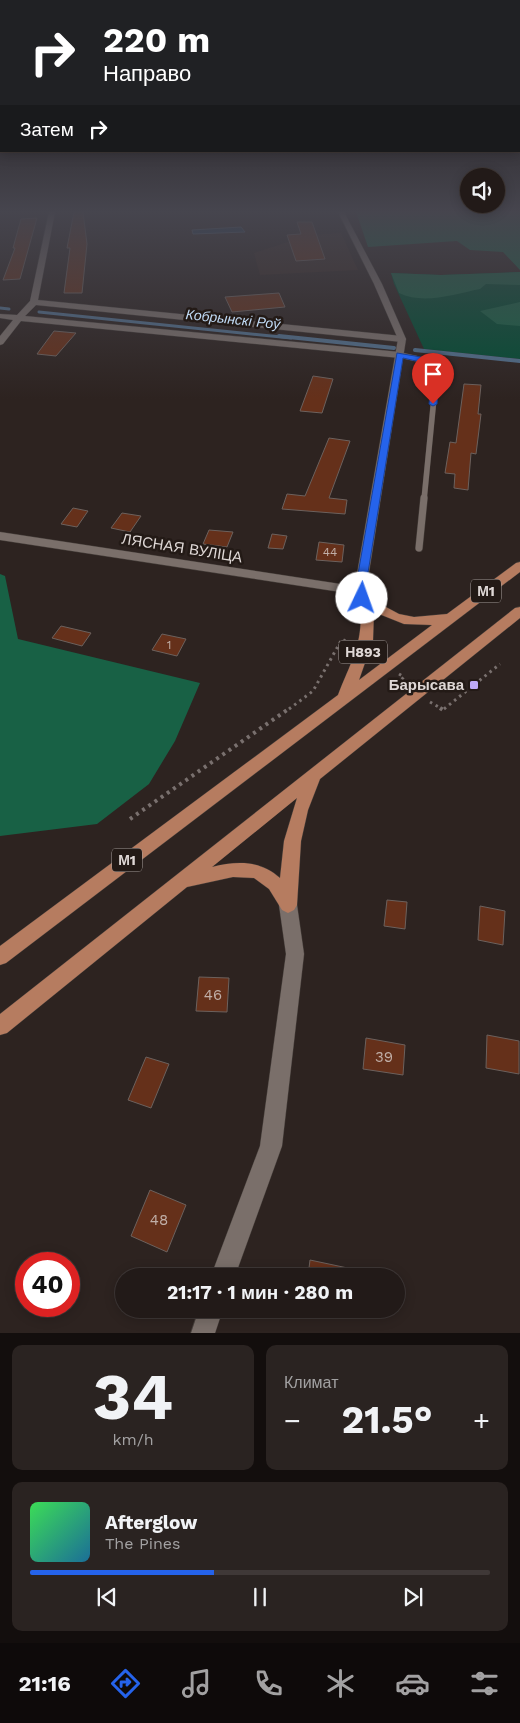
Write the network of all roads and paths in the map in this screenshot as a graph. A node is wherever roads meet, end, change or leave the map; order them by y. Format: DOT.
graph roads {
  1 [pos="40,274"];
  2 [pos="373,274"];
  3 [pos="34,302"];
  4 [pos="0,316"];
  5 [pos="18,319"];
  6 [pos="402,340"];
  7 [pos="0,342"];
  8 [pos="400,355"];
  9 [pos="0,536"];
  10 [pos="419,548"];
  11 [pos="520,566"];
  12 [pos="363,597"];
  13 [pos="520,611"];
  14 [pos="452,617"];
  15 [pos="343,698"];
  16 [pos="316,775"];
  17 [pos="183,881"];
  18 [pos="288,905"];
  19 [pos="0,957"];
  20 [pos="0,1026"];
  21 [pos="226,1268"];
  22 [pos="209,1318"];
  23 [pos="203,1333"];
  1 -- 3 [label="street"];
  2 -- 6 [label="street"];
  3 -- 5 [label="street"];
  3 -- 6 [label="street"];
  4 -- 5 [label="street"];
  5 -- 7 [label="street"];
  5 -- 8 [label="street"];
  6 -- 8 [label="street, Н893"];
  8 -- 10 [label="lane"];
  8 -- 12 [label="street, Н893"];
  9 -- 12 [label="street, ЛЯСНАЯ ВУЛІЦА"];
  11 -- 14 [label="highway, М1"];
  12 -- 14 [label="highway"];
  12 -- 15 [label="highway, Н893"];
  13 -- 16 [label="highway, М1"];
  14 -- 15 [label="highway, М1"];
  15 -- 19 [label="highway, М1"];
  16 -- 17 [label="highway, М1"];
  16 -- 18 [label="highway"];
  17 -- 18 [label="highway"];
  17 -- 20 [label="highway, М1"];
  18 -- 21 [label="street"];
  22 -- 23 [label="street"];
}
